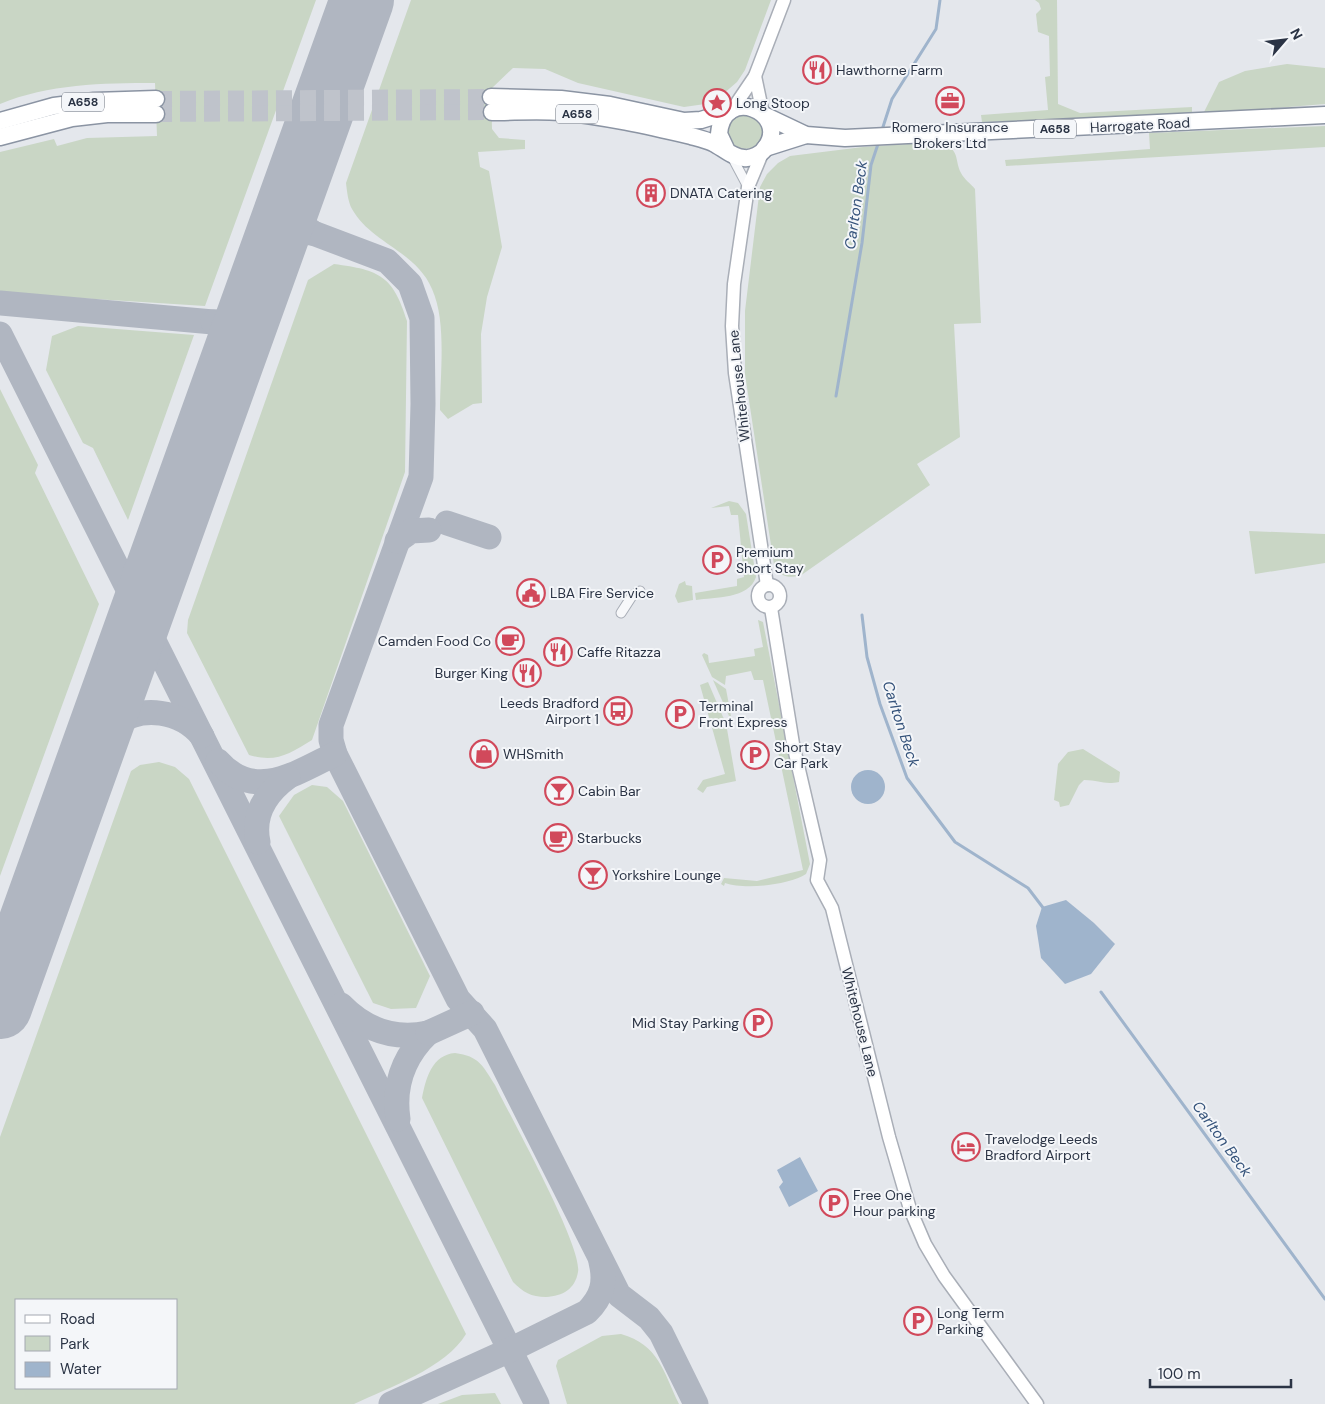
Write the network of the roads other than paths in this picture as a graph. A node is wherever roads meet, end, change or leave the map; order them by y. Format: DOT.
graph roads {
  1 [pos="784,0"];
  2 [pos="755,76"];
  3 [pos="492,105"];
  4 [pos="731,110"];
  5 [pos="609,112"];
  6 [pos="764,115"];
  7 [pos="1325,116"];
  8 [pos="0,121"];
  9 [pos="806,135"];
  10 [pos="0,138"];
  11 [pos="764,150"];
  12 [pos="728,152"];
  13 [pos="748,186"];
  14 [pos="640,592"];
  15 [pos="621,613"];
  16 [pos="1037,1404"];
  1 -- 2 [label="street"];
  2 -- 4 [label="street"];
  2 -- 6 [label="street"];
  3 -- 5 [label="highway, A658"];
  4 -- 5 [label="highway, A658"];
  4 -- 6 [label="highway"];
  4 -- 12 [label="highway"];
  5 -- 12 [label="highway, A658"];
  6 -- 9 [label="highway, Harrogate Road / A658"];
  6 -- 11 [label="highway"];
  7 -- 9 [label="highway, Harrogate Road / A658"];
  8 -- 10 [label="highway, A658"];
  9 -- 11 [label="highway, Harrogate Road / A658"];
  11 -- 12 [label="highway"];
  11 -- 13 [label="street, Whitehouse Lane"];
  12 -- 13 [label="street"];
  13 -- 16 [label="street, Whitehouse Lane"];
  14 -- 15 [label="street"];
}
